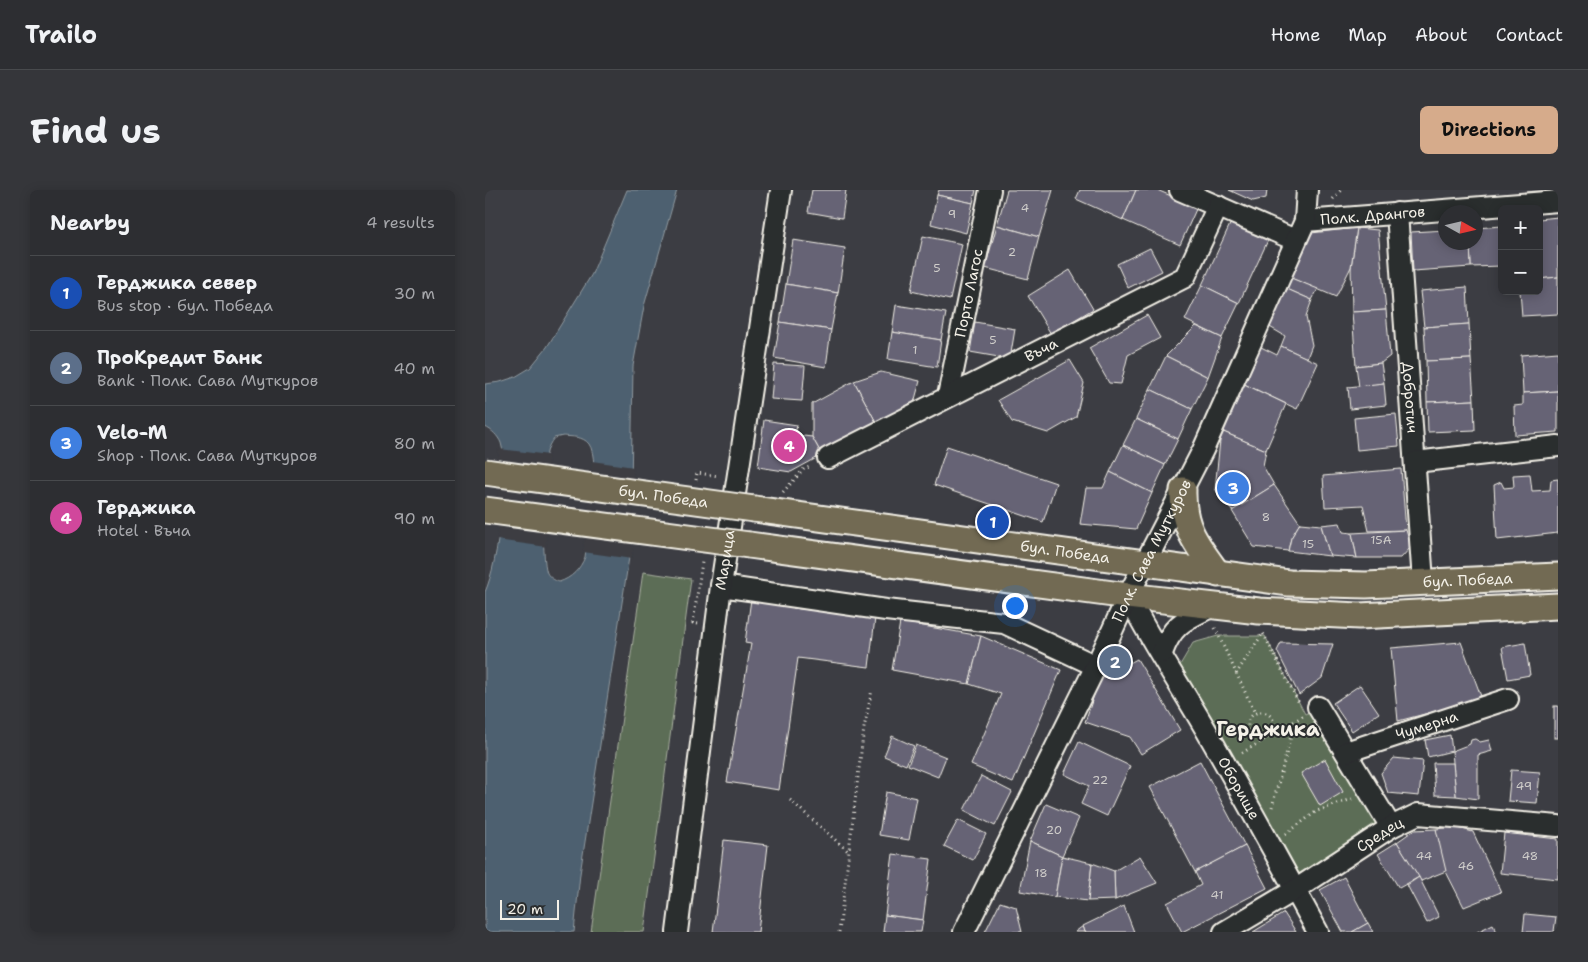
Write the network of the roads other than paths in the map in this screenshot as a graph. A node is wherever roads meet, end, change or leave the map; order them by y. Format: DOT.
graph roads {
  1 [pos="781,190"];
  2 [pos="990,190"];
  3 [pos="1181,190"];
  4 [pos="1307,190"];
  5 [pos="1558,201"];
  6 [pos="1218,206"];
  7 [pos="1397,214"];
  8 [pos="1305,221"];
  9 [pos="1295,240"];
  10 [pos="948,396"];
  11 [pos="1558,446"];
  12 [pos="828,458"];
  13 [pos="1415,462"];
  14 [pos="485,472"];
  15 [pos="1183,490"];
  16 [pos="485,510"];
  17 [pos="1145,563"];
  18 [pos="1218,574"];
  19 [pos="1558,576"];
  20 [pos="1423,582"];
  21 [pos="721,586"];
  22 [pos="1127,596"];
  23 [pos="1558,606"];
  24 [pos="1214,617"];
  25 [pos="1161,654"];
  26 [pos="1096,666"];
  27 [pos="1508,699"];
  28 [pos="1312,710"];
  29 [pos="1346,752"];
  30 [pos="1558,826"];
  31 [pos="1391,827"];
  32 [pos="1295,890"];
  33 [pos="677,932"];
  34 [pos="964,932"];
  35 [pos="1224,932"];
  36 [pos="1318,932"];
  1 -- 21 [label="street, Марица"];
  2 -- 10 [label="street, Порто Лагос"];
  3 -- 6 [label="street"];
  4 -- 8 [label="street, Полк. Сава Муткуров"];
  5 -- 7 [label="street, Полк. Дрангов"];
  6 -- 9 [label="street"];
  6 -- 10 [label="street, Въча"];
  7 -- 8 [label="street, Полк. Дрангов"];
  7 -- 13 [label="street, Добротич"];
  8 -- 9 [label="street, Полк. Сава Муткуров"];
  9 -- 15 [label="street, Полк. Сава Муткуров"];
  10 -- 12 [label="street, Въча"];
  11 -- 13 [label="street"];
  13 -- 20 [label="street, Добротич"];
  14 -- 17 [label="main road, бул. Победа, bridge"];
  15 -- 17 [label="street, Полк. Сава Муткуров"];
  15 -- 18 [label="main road"];
  16 -- 22 [label="main road, бул. Победа, bridge"];
  17 -- 18 [label="main road, бул. Победа"];
  17 -- 22 [label="street, Полк. Сава Муткуров"];
  18 -- 20 [label="main road, бул. Победа"];
  19 -- 20 [label="main road, бул. Победа"];
  21 -- 26 [label="street"];
  21 -- 33 [label="street, Марица"];
  22 -- 24 [label="main road, бул. Победа"];
  22 -- 25 [label="street, Оборище"];
  22 -- 26 [label="street, Полк. Сава Муткуров"];
  23 -- 24 [label="main road, бул. Победа"];
  24 -- 25 [label="street"];
  25 -- 32 [label="street, Оборище"];
  26 -- 34 [label="street, Полк. Сава Муткуров"];
  27 -- 29 [label="street, Чумерна"];
  28 -- 29 [label="street"];
  29 -- 31 [label="street"];
  30 -- 31 [label="street, Средец"];
  31 -- 32 [label="street, Средец"];
  32 -- 35 [label="street, Средец"];
  32 -- 36 [label="street, Оборище"];
}
